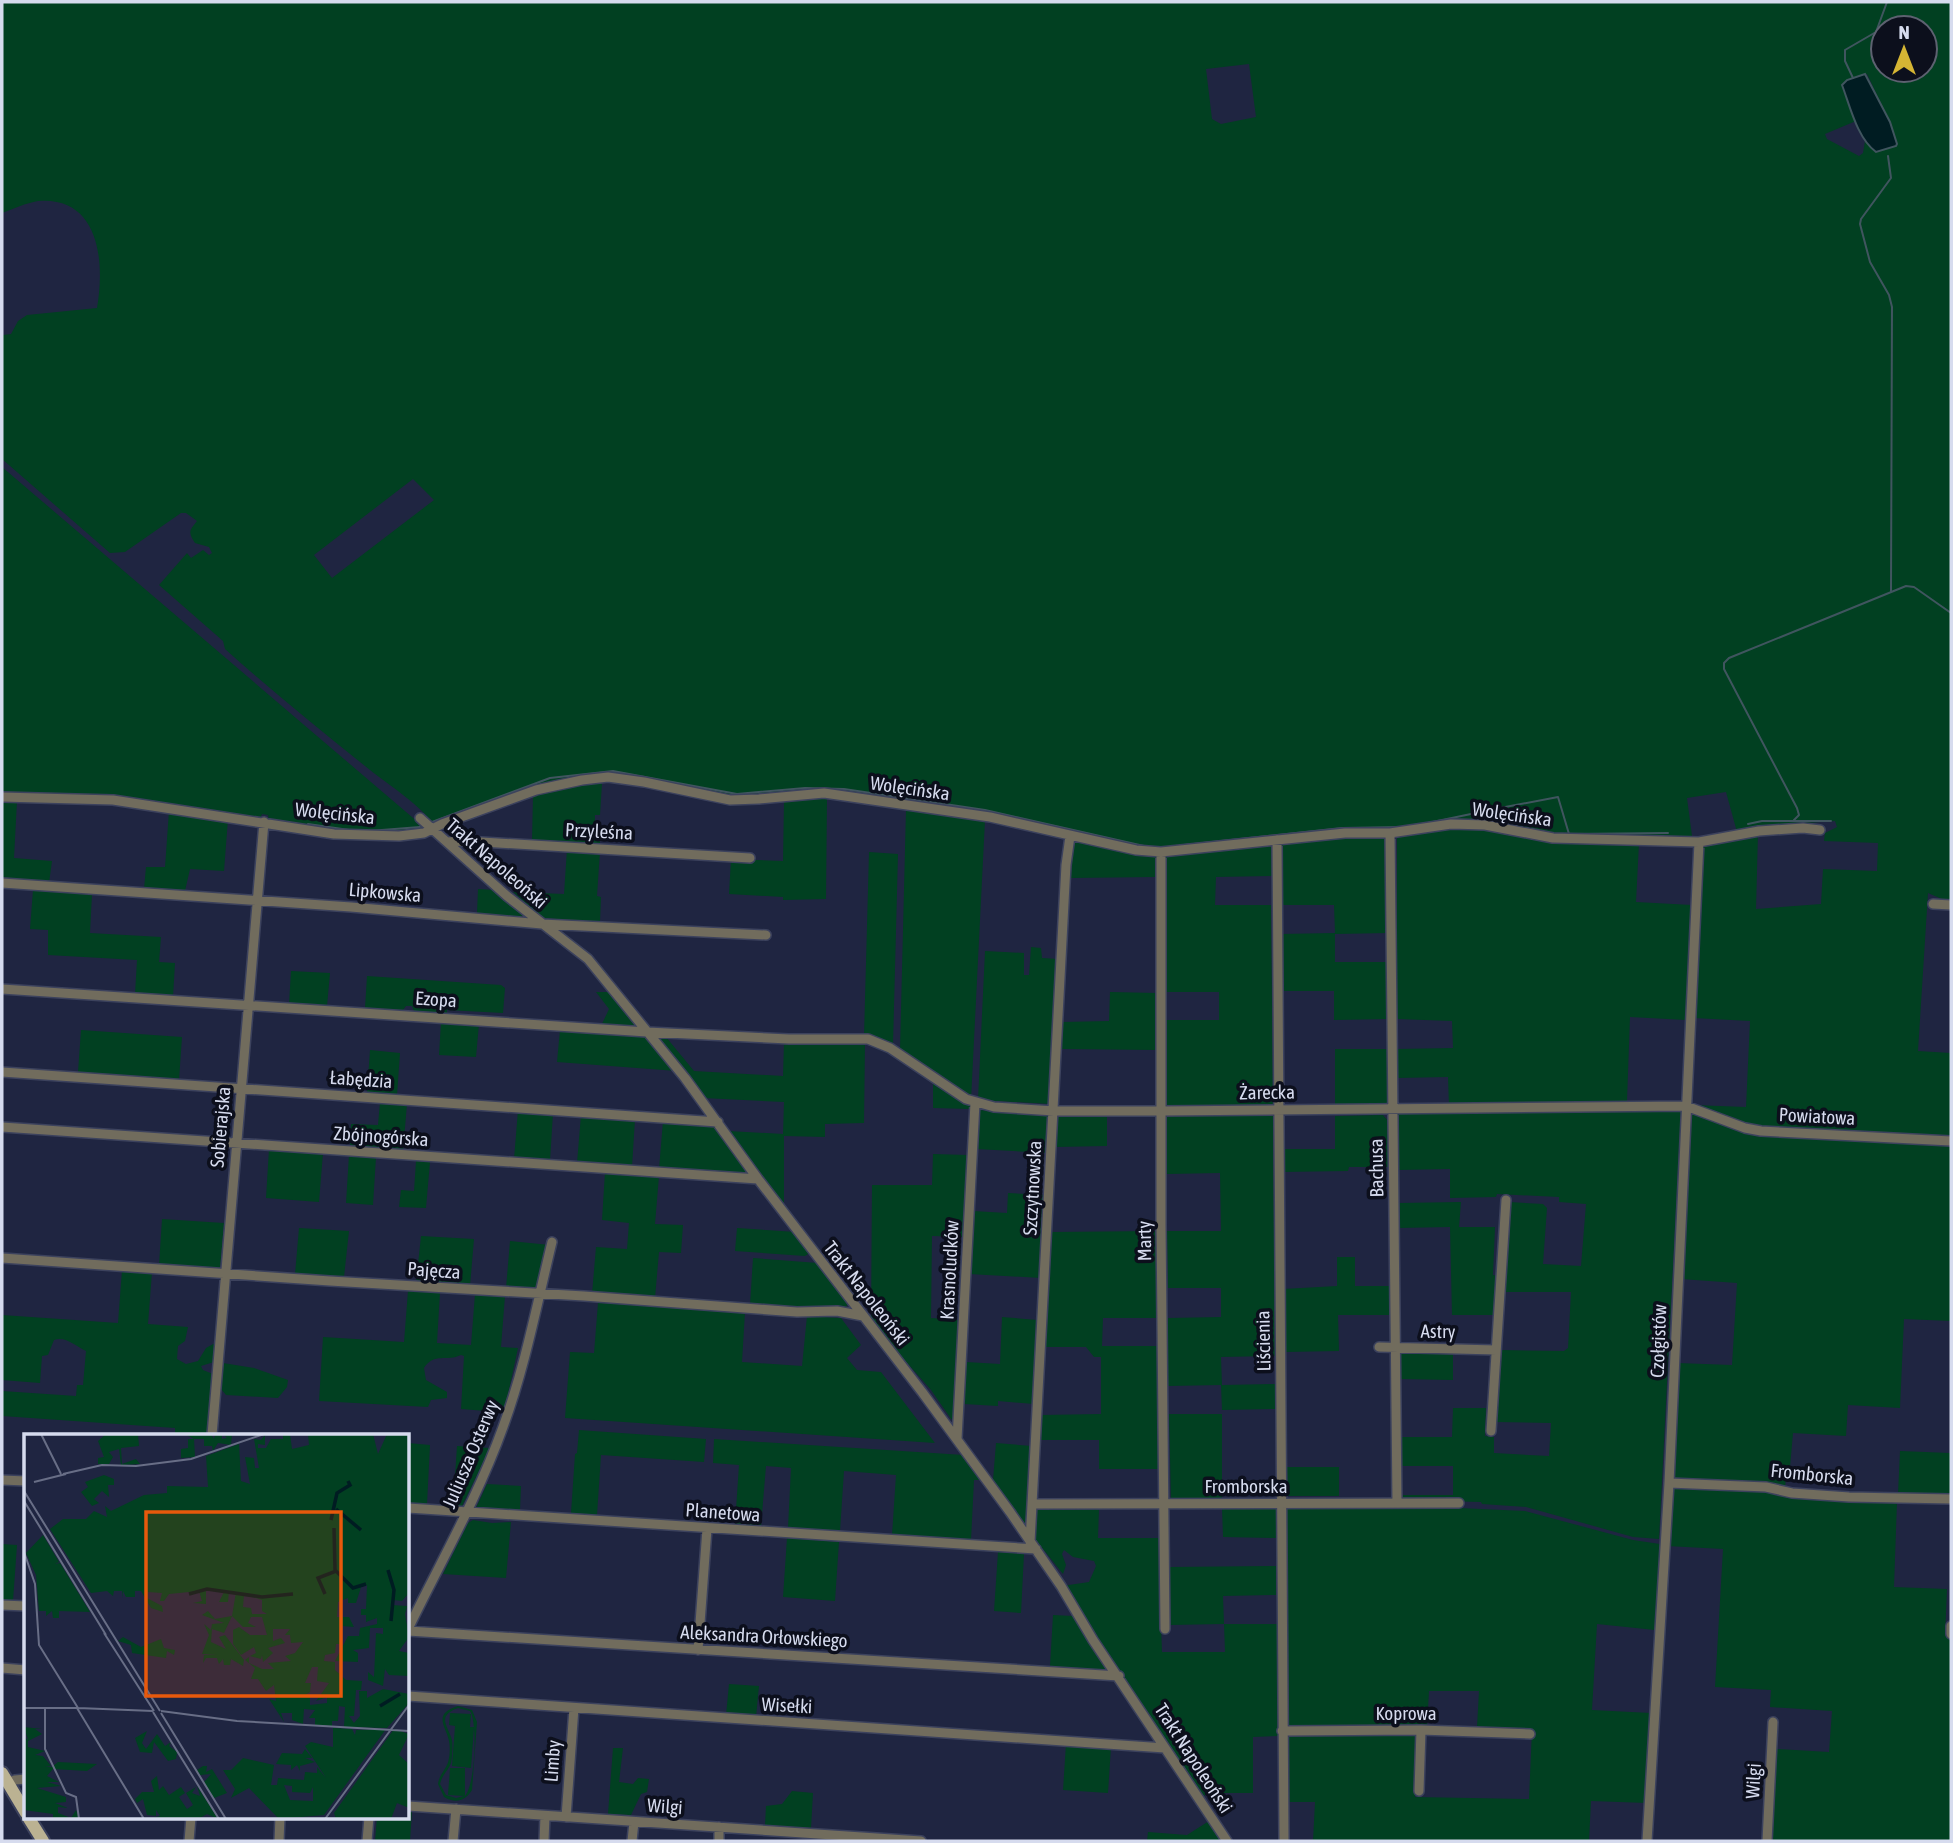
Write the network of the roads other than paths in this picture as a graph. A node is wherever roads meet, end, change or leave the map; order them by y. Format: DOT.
graph roads {
  1 [pos="2,797"];
  2 [pos="420,818"];
  3 [pos="264,822"];
  4 [pos="432,830"];
  5 [pos="1820,830"];
  6 [pos="1390,833"];
  7 [pos="1070,836"];
  8 [pos="1277,840"];
  9 [pos="447,842"];
  10 [pos="1699,842"];
  11 [pos="1161,852"];
  12 [pos="750,858"];
  13 [pos="2,883"];
  14 [pos="257,901"];
  15 [pos="1933,904"];
  16 [pos="1951,905"];
  17 [pos="542,924"];
  18 [pos="766,935"];
  19 [pos="2,989"];
  20 [pos="249,1005"];
  21 [pos="647,1032"];
  22 [pos="868,1039"];
  23 [pos="2,1072"];
  24 [pos="241,1089"];
  25 [pos="975,1103"];
  26 [pos="1686,1106"];
  27 [pos="1392,1109"];
  28 [pos="1279,1110"];
  29 [pos="1054,1111"];
  30 [pos="1162,1111"];
  31 [pos="718,1122"];
  32 [pos="2,1127"];
  33 [pos="1951,1142"];
  34 [pos="236,1144"];
  35 [pos="758,1179"];
  36 [pos="1506,1200"];
  37 [pos="552,1242"];
  38 [pos="2,1258"];
  39 [pos="225,1273"];
  40 [pos="541,1294"];
  41 [pos="863,1316"];
  42 [pos="1379,1347"];
  43 [pos="1395,1348"];
  44 [pos="1496,1350"];
  45 [pos="1491,1431"];
  46 [pos="212,1434"];
  47 [pos="957,1439"];
  48 [pos="2,1480"];
  49 [pos="24,1481"];
  50 [pos="1668,1483"];
  51 [pos="1951,1499"];
  52 [pos="1283,1503"];
  53 [pos="1397,1503"];
  54 [pos="1460,1503"];
  55 [pos="1032,1504"];
  56 [pos="1165,1504"];
  57 [pos="410,1508"];
  58 [pos="465,1512"];
  59 [pos="707,1529"];
  60 [pos="1033,1546"];
  61 [pos="2,1605"];
  62 [pos="24,1606"];
  63 [pos="410,1626"];
  64 [pos="1951,1626"];
  65 [pos="1165,1629"];
  66 [pos="410,1630"];
  67 [pos="1951,1634"];
  68 [pos="698,1650"];
  69 [pos="5,1669"];
  70 [pos="24,1670"];
  71 [pos="1119,1676"];
  72 [pos="410,1696"];
  73 [pos="573,1708"];
  74 [pos="1773,1722"];
  75 [pos="1421,1730"];
  76 [pos="1282,1731"];
  77 [pos="1530,1734"];
  78 [pos="1165,1748"];
  79 [pos="5,1778"];
  80 [pos="24,1779"];
  81 [pos="1419,1791"];
  82 [pos="410,1806"];
  83 [pos="24,1810"];
  84 [pos="456,1810"];
  85 [pos="545,1816"];
  86 [pos="566,1817"];
  87 [pos="29,1818"];
  88 [pos="191,1818"];
  89 [pos="280,1818"];
  90 [pos="369,1818"];
  91 [pos="634,1822"];
  92 [pos="719,1827"];
  93 [pos="811,1837"];
  94 [pos="43,1841"];
  95 [pos="189,1841"];
  96 [pos="279,1841"];
  97 [pos="367,1841"];
  98 [pos="453,1841"];
  99 [pos="544,1841"];
  100 [pos="632,1841"];
  101 [pos="719,1841"];
  102 [pos="921,1841"];
  103 [pos="1227,1841"];
  104 [pos="1284,1841"];
  105 [pos="1647,1841"];
  106 [pos="1767,1841"];
  1 -- 3 [label="street, Wolęcińska"];
  2 -- 4 [label="street, Trakt Napoleoński"];
  3 -- 4 [label="street, Wolęcińska"];
  3 -- 14 [label="street, Sobierajska"];
  4 -- 7 [label="street, Wolęcińska"];
  4 -- 9 [label="street, Trakt Napoleoński"];
  5 -- 10 [label="street, Wolęcińska"];
  6 -- 8 [label="street, Wolęcińska"];
  6 -- 10 [label="street, Wolęcińska"];
  6 -- 27 [label="street, Bachusa"];
  7 -- 11 [label="street, Wolęcińska"];
  7 -- 29 [label="street, Szczytnowska"];
  8 -- 11 [label="street, Wolęcińska"];
  8 -- 28 [label="street, Liścienia"];
  9 -- 12 [label="street, Przyleśna"];
  9 -- 17 [label="street, Trakt Napoleoński"];
  10 -- 26 [label="street, Czołgistów"];
  11 -- 30 [label="street, Marty"];
  13 -- 14 [label="street, Lipkowska"];
  14 -- 17 [label="street, Lipkowska"];
  14 -- 20 [label="street, Sobierajska"];
  15 -- 16 [label="street"];
  17 -- 18 [label="street, Lipkowska"];
  17 -- 21 [label="street, Trakt Napoleoński"];
  19 -- 20 [label="street, Ezopa"];
  20 -- 21 [label="street, Ezopa"];
  20 -- 24 [label="street, Sobierajska"];
  21 -- 22 [label="street, Ezopa"];
  21 -- 31 [label="street, Trakt Napoleoński"];
  22 -- 25 [label="street, Żarecka"];
  23 -- 24 [label="street, Łabędzia"];
  24 -- 31 [label="street, Łabędzia"];
  24 -- 34 [label="street, Sobierajska"];
  25 -- 29 [label="street, Żarecka"];
  25 -- 47 [label="street, Krasnoludków"];
  26 -- 27 [label="street, Żarecka"];
  26 -- 33 [label="street, Powiatowa"];
  26 -- 50 [label="street, Czołgistów"];
  27 -- 28 [label="street, Żarecka"];
  27 -- 43 [label="street, Bachusa"];
  28 -- 30 [label="street, Żarecka"];
  28 -- 52 [label="street, Liścienia"];
  29 -- 30 [label="street, Żarecka"];
  29 -- 55 [label="street, Szczytnowska"];
  30 -- 56 [label="street, Marty"];
  31 -- 35 [label="street, Trakt Napoleoński"];
  32 -- 34 [label="street, Zbójnogórska"];
  34 -- 35 [label="street, Zbójnogórska"];
  34 -- 39 [label="street, Sobierajska"];
  35 -- 41 [label="street, Trakt Napoleoński"];
  36 -- 44 [label="street"];
  37 -- 40 [label="street, Juliusza Osterwy"];
  38 -- 39 [label="street, Pajęcza"];
  39 -- 40 [label="street, Pajęcza"];
  39 -- 46 [label="street, Sobierajska"];
  40 -- 41 [label="street, Pajęcza"];
  40 -- 58 [label="street, Juliusza Osterwy"];
  41 -- 47 [label="street, Trakt Napoleoński"];
  42 -- 43 [label="street, Astry"];
  43 -- 44 [label="street, Astry"];
  43 -- 53 [label="street, Bachusa"];
  44 -- 45 [label="street"];
  47 -- 60 [label="street, Trakt Napoleoński"];
  48 -- 49 [label="street"];
  50 -- 51 [label="street, Fromborska"];
  50 -- 105 [label="street, Czołgistów"];
  52 -- 53 [label="street, Fromborska"];
  52 -- 56 [label="street, Fromborska"];
  52 -- 76 [label="street, Liścienia"];
  53 -- 54 [label="street, Fromborska"];
  55 -- 56 [label="street, Fromborska"];
  55 -- 60 [label="street, Szczytnowska"];
  56 -- 65 [label="street, Marty"];
  57 -- 58 [label="street, Planetowa"];
  58 -- 59 [label="street, Planetowa"];
  58 -- 63 [label="street, Juliusza Osterwy"];
  59 -- 60 [label="street, Planetowa"];
  59 -- 68 [label="street"];
  60 -- 71 [label="street, Trakt Napoleoński"];
  61 -- 62 [label="street"];
  64 -- 67 [label="street"];
  66 -- 68 [label="street, Aleksandra Orłowskiego"];
  68 -- 71 [label="street, Aleksandra Orłowskiego"];
  69 -- 70 [label="street"];
  71 -- 78 [label="street, Trakt Napoleoński"];
  72 -- 73 [label="street, Wisełki"];
  73 -- 78 [label="street, Wisełki"];
  73 -- 86 [label="street, Limby"];
  74 -- 106 [label="street, Wilgi"];
  75 -- 76 [label="street, Koprowa"];
  75 -- 77 [label="street, Koprowa"];
  75 -- 81 [label="street"];
  76 -- 104 [label="street, Liścienia"];
  78 -- 103 [label="street, Trakt Napoleoński"];
  79 -- 80 [label="street"];
  79 -- 83 [label="main road"];
  82 -- 84 [label="street, Wilgi"];
  84 -- 85 [label="street, Wilgi"];
  84 -- 98 [label="street"];
  85 -- 86 [label="street, Wilgi"];
  85 -- 99 [label="street"];
  86 -- 91 [label="street, Wilgi"];
  87 -- 94 [label="main road"];
  88 -- 95 [label="street"];
  89 -- 96 [label="street"];
  90 -- 97 [label="street"];
  91 -- 92 [label="street, Wilgi"];
  91 -- 100 [label="street"];
  92 -- 93 [label="street, Wilgi"];
  92 -- 101 [label="street"];
  93 -- 102 [label="street, Wilgi"];
}
